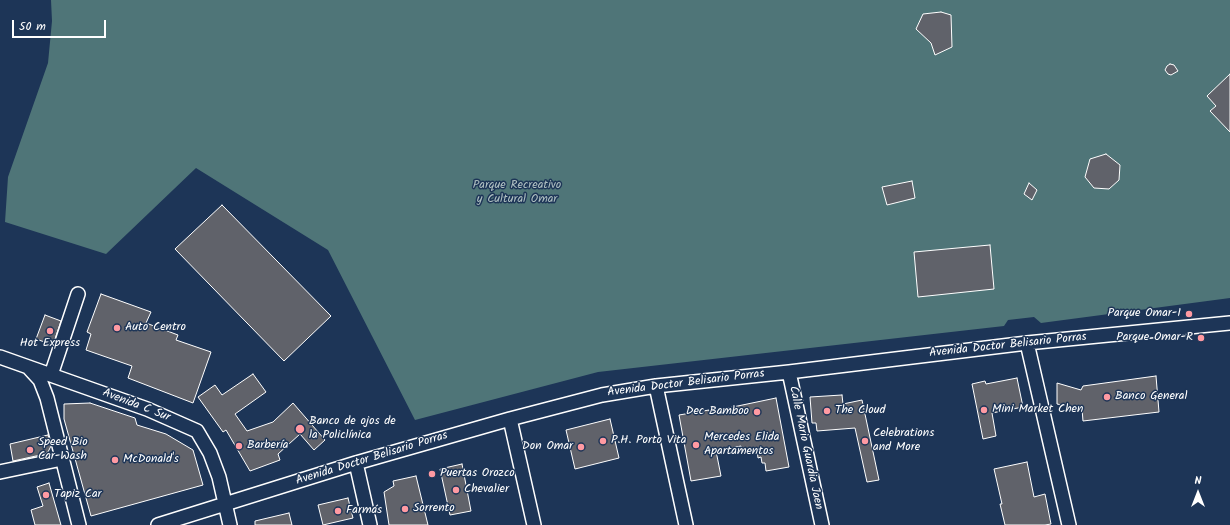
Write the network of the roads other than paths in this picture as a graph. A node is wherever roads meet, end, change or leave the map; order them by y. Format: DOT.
graph roads {
  1 [pos="78,294"];
  2 [pos="1230,323"];
  3 [pos="1027,342"];
  4 [pos="0,357"];
  5 [pos="27,367"];
  6 [pos="788,372"];
  7 [pos="51,376"];
  8 [pos="656,386"];
  9 [pos="107,395"];
  10 [pos="47,398"];
  11 [pos="510,419"];
  12 [pos="62,459"];
  13 [pos="356,463"];
  14 [pos="0,472"];
  15 [pos="226,504"];
  16 [pos="79,525"];
  17 [pos="158,525"];
  18 [pos="230,525"];
  19 [pos="370,525"];
  20 [pos="534,525"];
  21 [pos="686,525"];
  22 [pos="822,525"];
  23 [pos="1069,525"];
  1 -- 7 [label="street"];
  2 -- 3 [label="street, Avenida Doctor Belisario Porras"];
  3 -- 6 [label="street, Avenida Doctor Belisario Porras"];
  3 -- 23 [label="street"];
  4 -- 5 [label="street, Avenida C Sur"];
  5 -- 7 [label="street, Avenida C Sur"];
  5 -- 10 [label="street"];
  6 -- 8 [label="street, Avenida Doctor Belisario Porras"];
  6 -- 22 [label="street, Calle Mario Guardia Jaen"];
  7 -- 9 [label="street, Avenida C Sur"];
  8 -- 11 [label="street, Avenida Doctor Belisario Porras"];
  8 -- 21 [label="street"];
  9 -- 10 [label="street"];
  9 -- 15 [label="street, Avenida C Sur"];
  10 -- 12 [label="street"];
  11 -- 13 [label="street, Avenida Doctor Belisario Porras"];
  11 -- 20 [label="street"];
  12 -- 14 [label="street"];
  12 -- 16 [label="street"];
  13 -- 15 [label="street, Avenida Doctor Belisario Porras"];
  13 -- 19 [label="street"];
  15 -- 17 [label="street, Avenida Doctor Belisario Porras"];
  15 -- 18 [label="street, Avenida C Sur"];
}
